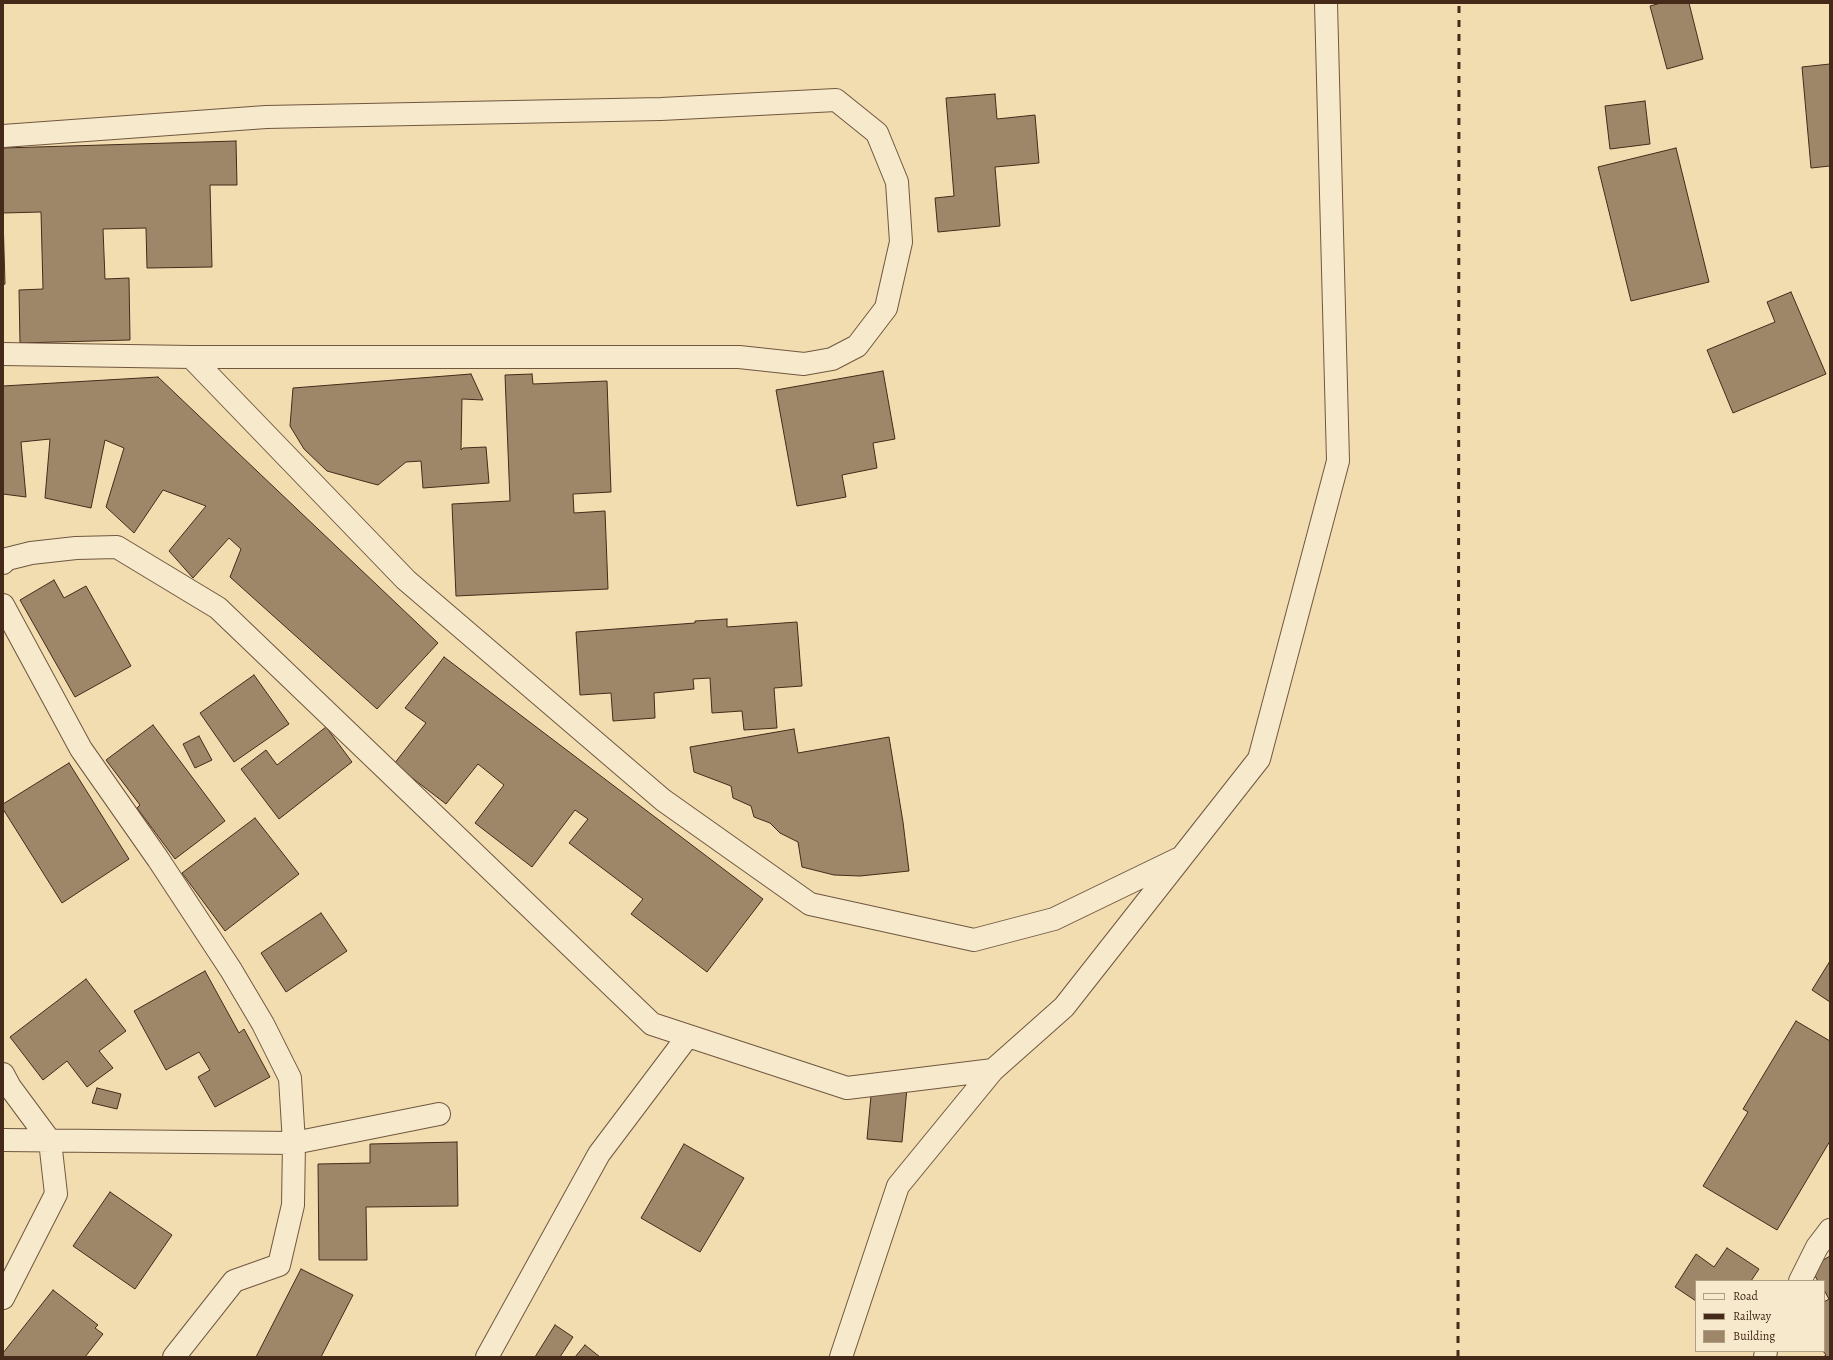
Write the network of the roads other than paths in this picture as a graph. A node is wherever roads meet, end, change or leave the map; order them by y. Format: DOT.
graph roads {
  1 [pos="1326,3"];
  2 [pos="3,136"];
  3 [pos="3,354"];
  4 [pos="191,357"];
  5 [pos="3,563"];
  6 [pos="3,605"];
  7 [pos="1182,857"];
  8 [pos="688,1036"];
  9 [pos="993,1070"];
  10 [pos="3,1074"];
  11 [pos="439,1114"];
  12 [pos="3,1140"];
  13 [pos="50,1141"];
  14 [pos="294,1143"];
  15 [pos="1830,1230"];
  16 [pos="1800,1280"];
  17 [pos="3,1298"];
  18 [pos="174,1357"];
  19 [pos="487,1357"];
  20 [pos="841,1357"];
  1 -- 7 [label="street"];
  2 -- 4 [label="street"];
  3 -- 4 [label="street"];
  4 -- 7 [label="street"];
  5 -- 8 [label="street"];
  6 -- 14 [label="street"];
  7 -- 9 [label="street"];
  8 -- 9 [label="street"];
  8 -- 19 [label="street"];
  9 -- 20 [label="street"];
  10 -- 13 [label="street"];
  11 -- 14 [label="street"];
  12 -- 13 [label="street"];
  13 -- 14 [label="street"];
  13 -- 17 [label="street"];
  14 -- 18 [label="street"];
  15 -- 16 [label="street"];
}
